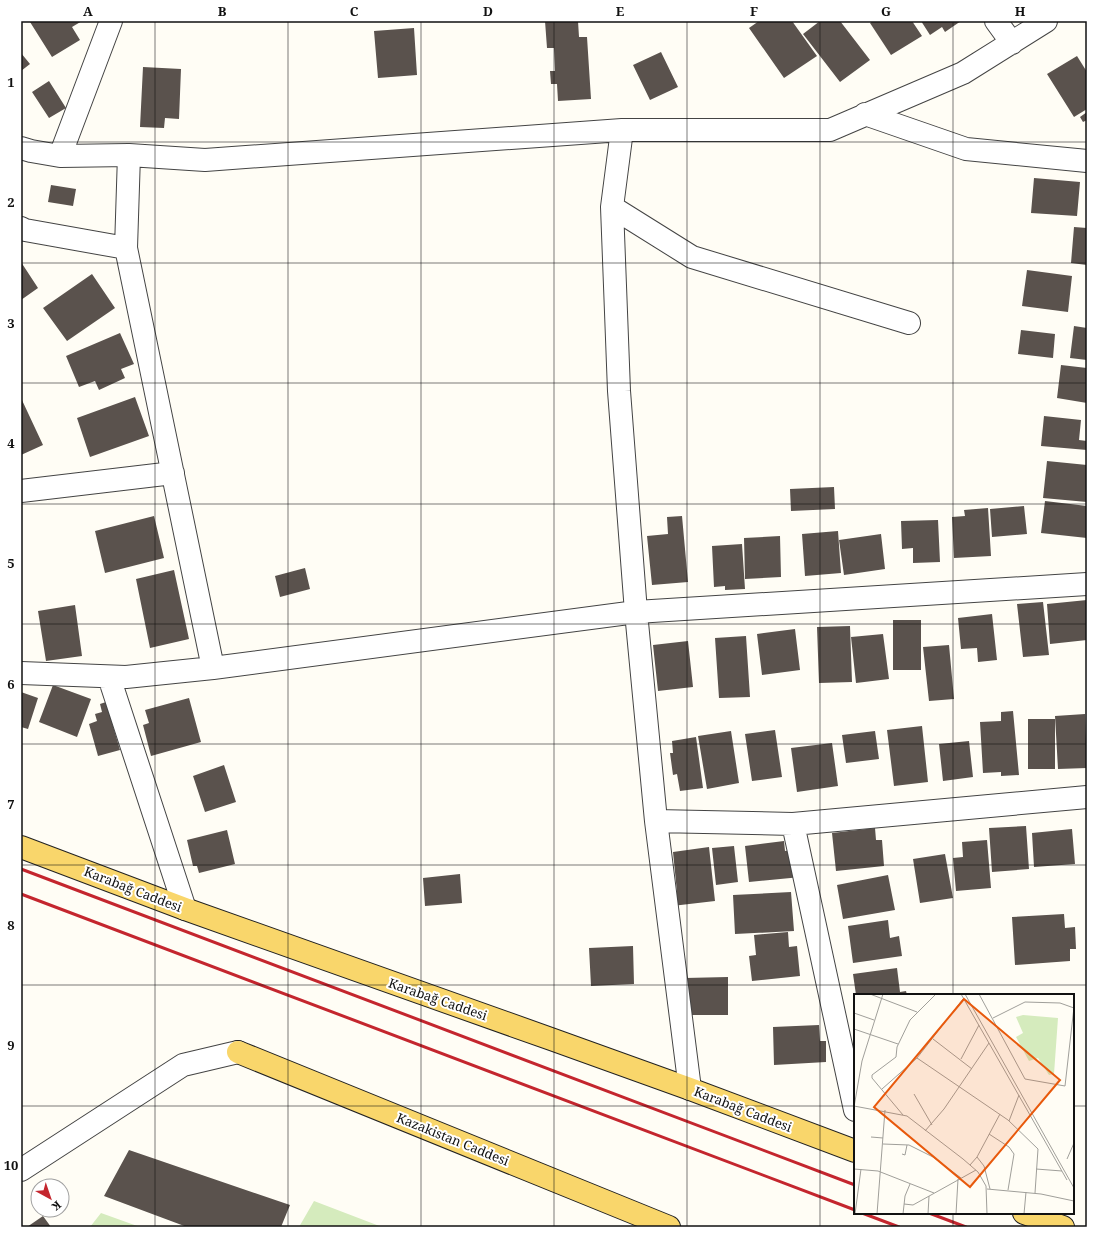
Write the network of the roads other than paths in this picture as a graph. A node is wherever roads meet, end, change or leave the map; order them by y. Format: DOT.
graph roads {
  1 [pos="112,21"];
  2 [pos="996,21"];
  3 [pos="1046,21"];
  4 [pos="1012,43"];
  5 [pos="865,114"];
  6 [pos="622,130"];
  7 [pos="21,148"];
  8 [pos="129,155"];
  9 [pos="60,156"];
  10 [pos="1087,161"];
  11 [pos="612,208"];
  12 [pos="21,228"];
  13 [pos="126,248"];
  14 [pos="909,323"];
  15 [pos="173,473"];
  16 [pos="21,491"];
  17 [pos="1087,584"];
  18 [pos="636,612"];
  19 [pos="213,668"];
  20 [pos="21,673"];
  21 [pos="109,677"];
  22 [pos="1087,797"];
  23 [pos="656,821"];
  24 [pos="793,824"];
  25 [pos="21,847"];
  26 [pos="185,909"];
  27 [pos="238,1052"];
  28 [pos="690,1089"];
  29 [pos="854,1105"];
  30 [pos="854,1152"];
  31 [pos="21,1170"];
  32 [pos="1027,1214"];
  33 [pos="669,1227"];
  34 [pos="1063,1227"];
  1 -- 9 [label="street"];
  2 -- 4 [label="street"];
  3 -- 4 [label="street"];
  4 -- 5 [label="street"];
  5 -- 6 [label="street"];
  5 -- 10 [label="street"];
  6 -- 8 [label="street"];
  6 -- 11 [label="street"];
  7 -- 9 [label="street"];
  8 -- 9 [label="street"];
  8 -- 13 [label="street"];
  11 -- 14 [label="street"];
  11 -- 18 [label="street"];
  12 -- 13 [label="street"];
  13 -- 15 [label="street"];
  15 -- 16 [label="street"];
  15 -- 19 [label="street"];
  17 -- 18 [label="street"];
  18 -- 19 [label="street"];
  18 -- 23 [label="street"];
  19 -- 21 [label="street"];
  20 -- 21 [label="street"];
  21 -- 26 [label="street"];
  22 -- 24 [label="street"];
  23 -- 24 [label="street"];
  23 -- 28 [label="street"];
  24 -- 29 [label="street"];
  25 -- 26 [label="main road, Karabağ Caddesi"];
  26 -- 28 [label="main road, Karabağ Caddesi"];
  27 -- 31 [label="street"];
  27 -- 33 [label="main road, Kazakistan Caddesi"];
  28 -- 30 [label="main road, Karabağ Caddesi"];
  32 -- 34 [label="main road"];
}
